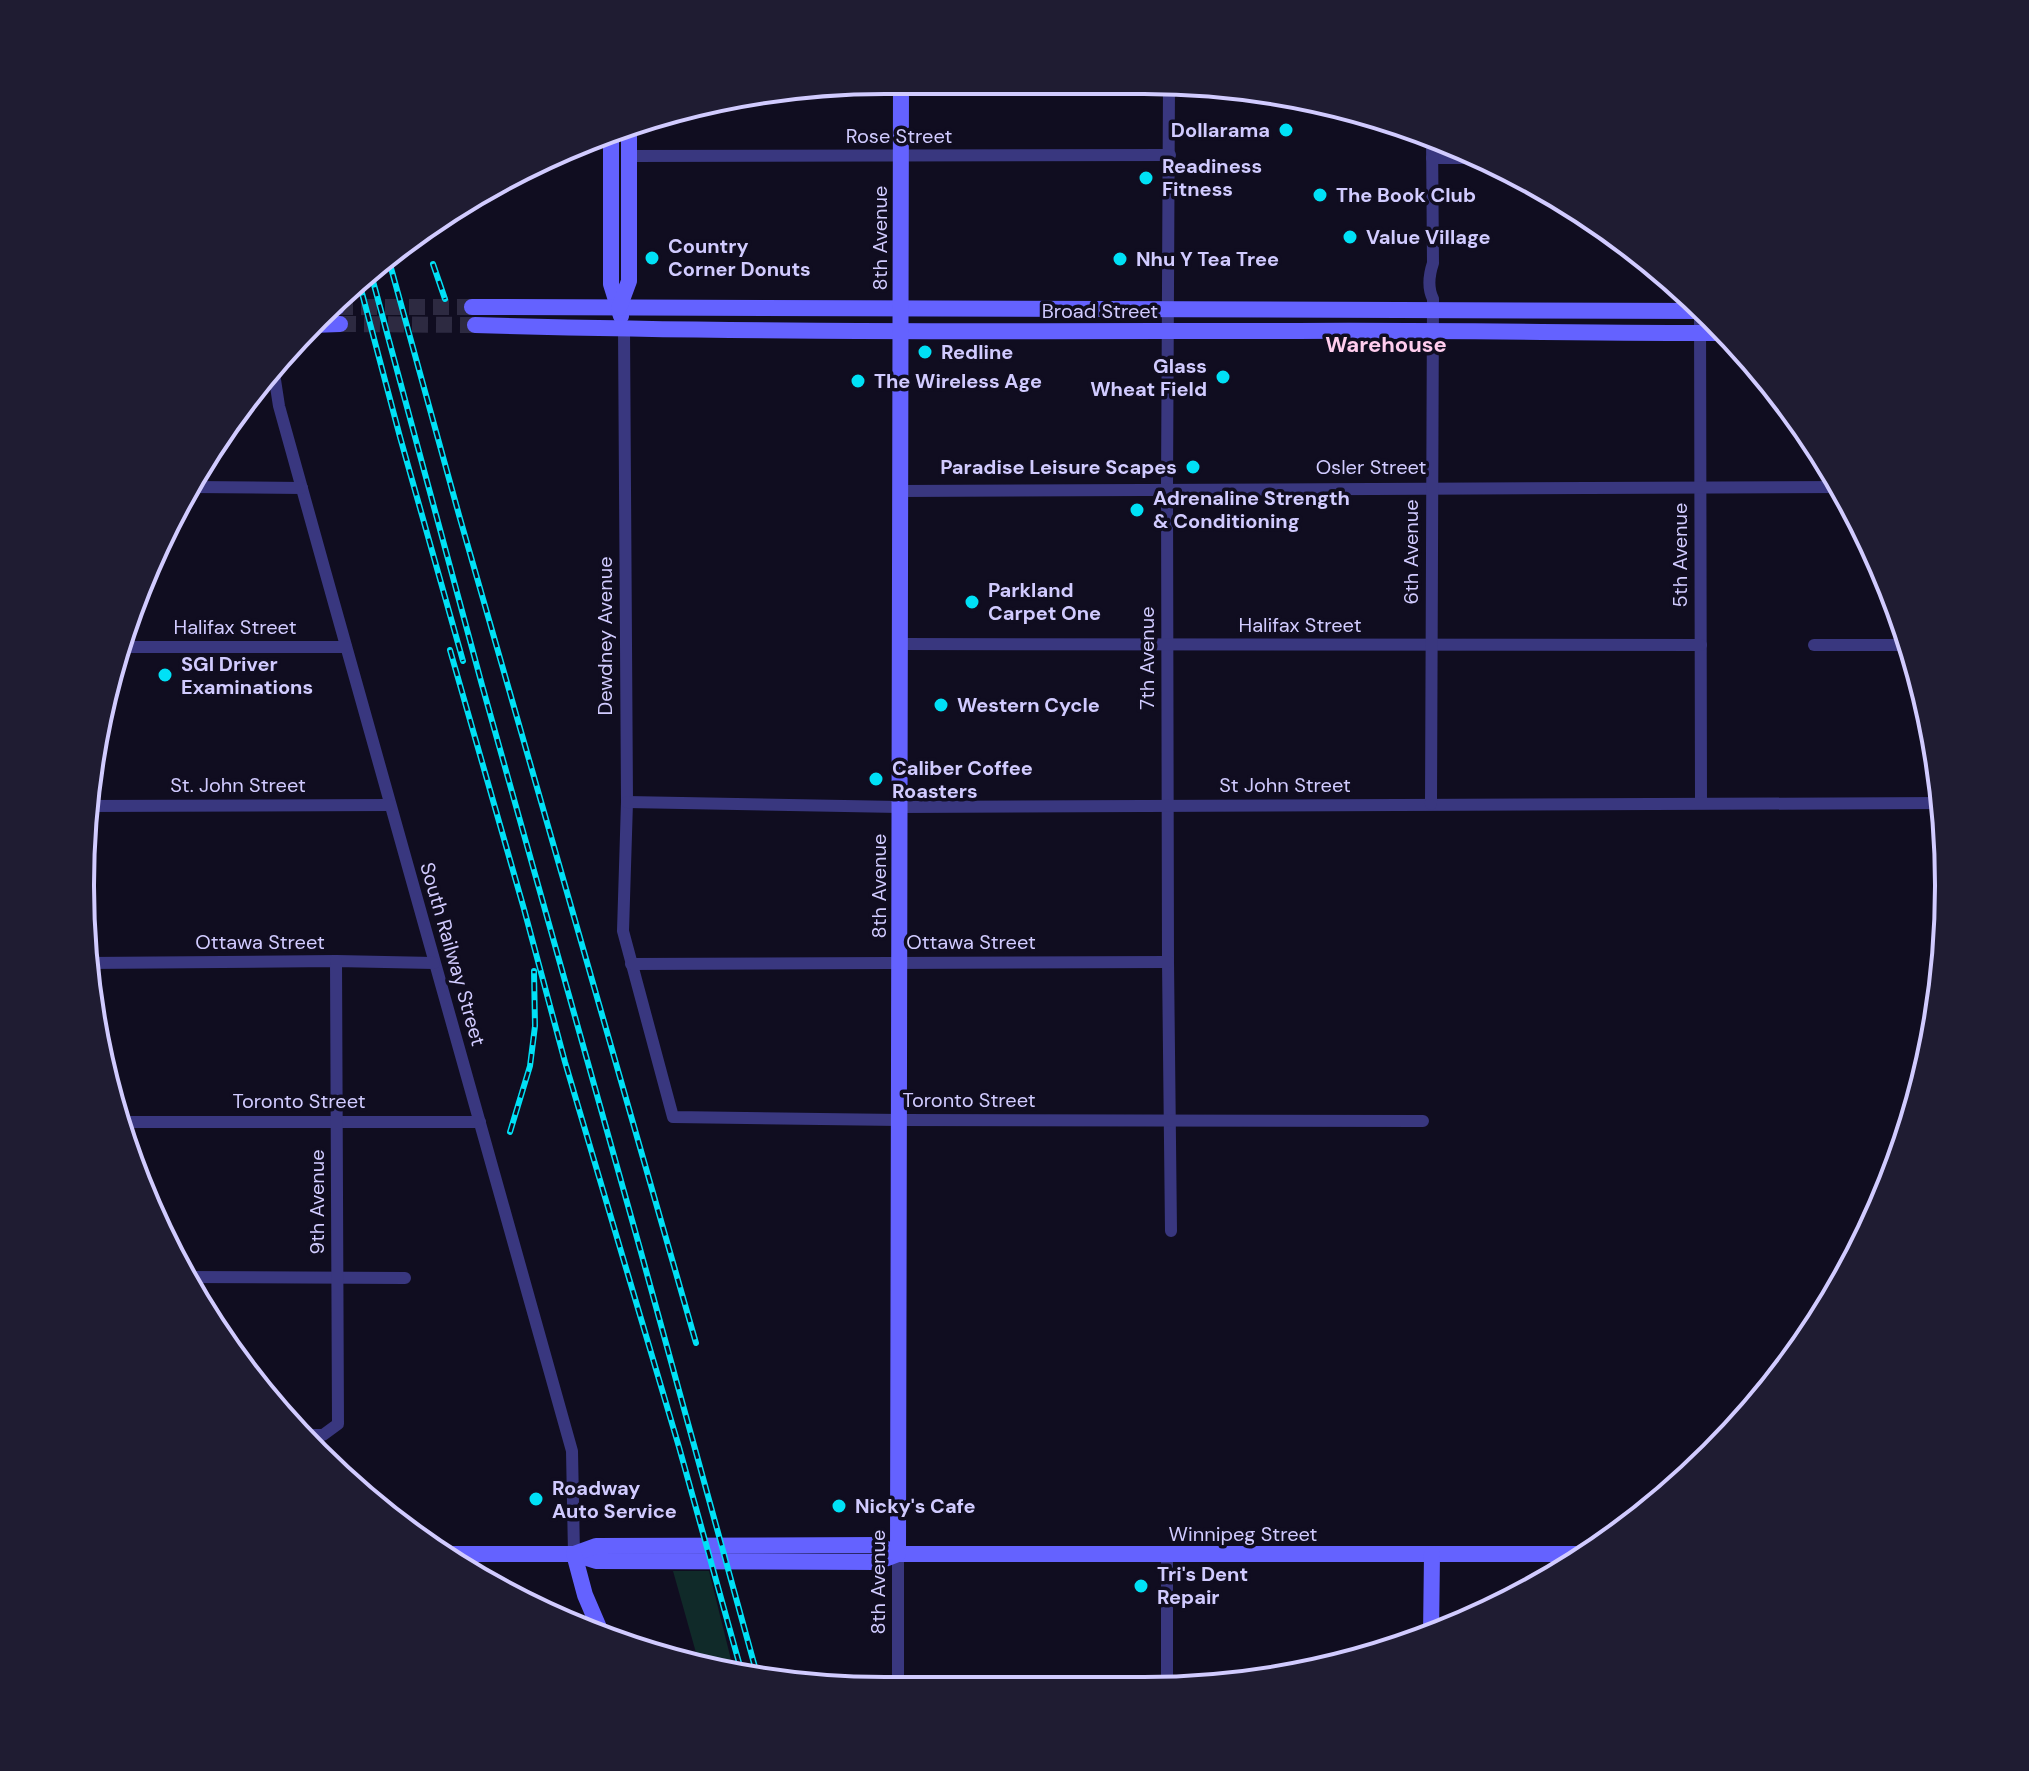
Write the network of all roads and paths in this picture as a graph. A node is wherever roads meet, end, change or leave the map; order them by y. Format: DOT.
graph roads {
  1 [pos="901,94"];
  2 [pos="1169,95"];
  3 [pos="629,137"];
  4 [pos="611,144"];
  5 [pos="1432,149"];
  6 [pos="1170,155"];
  7 [pos="629,156"];
  8 [pos="900,156"];
  9 [pos="1432,158"];
  10 [pos="1455,158"];
  11 [pos="1432,305"];
  12 [pos="472,307"];
  13 [pos="619,308"];
  14 [pos="900,308"];
  15 [pos="1168,310"];
  16 [pos="1686,310"];
  17 [pos="1700,324"];
  18 [pos="475,325"];
  19 [pos="624,329"];
  20 [pos="1433,330"];
  21 [pos="1168,331"];
  22 [pos="900,332"];
  23 [pos="1700,333"];
  24 [pos="1710,333"];
  25 [pos="275,382"];
  26 [pos="202,487"];
  27 [pos="1431,487"];
  28 [pos="1700,487"];
  29 [pos="1827,487"];
  30 [pos="302,488"];
  31 [pos="1167,489"];
  32 [pos="900,491"];
  33 [pos="900,644"];
  34 [pos="1168,644"];
  35 [pos="1701,645"];
  36 [pos="1814,645"];
  37 [pos="1897,645"];
  38 [pos="1431,646"];
  39 [pos="131,647"];
  40 [pos="346,647"];
  41 [pos="627,802"];
  42 [pos="1701,803"];
  43 [pos="1930,803"];
  44 [pos="1431,804"];
  45 [pos="390,805"];
  46 [pos="99,806"];
  47 [pos="1167,806"];
  48 [pos="899,807"];
  49 [pos="336,961"];
  50 [pos="899,962"];
  51 [pos="1168,962"];
  52 [pos="98,963"];
  53 [pos="434,963"];
  54 [pos="631,964"];
  55 [pos="899,1120"];
  56 [pos="1169,1120"];
  57 [pos="337,1121"];
  58 [pos="1423,1121"];
  59 [pos="131,1122"];
  60 [pos="480,1122"];
  61 [pos="1171,1231"];
  62 [pos="198,1277"];
  63 [pos="337,1278"];
  64 [pos="405,1278"];
  65 [pos="317,1435"];
  66 [pos="462,1554"];
  67 [pos="574,1554"];
  68 [pos="898,1554"];
  69 [pos="1167,1554"];
  70 [pos="1432,1554"];
  71 [pos="1567,1554"];
  72 [pos="597,1622"];
  73 [pos="1431,1623"];
  74 [pos="1167,1676"];
  75 [pos="898,1677"];
  1 -- 8 [label="main road, 8th Avenue"];
  2 -- 6 [label="street, 7th Avenue"];
  3 -- 7 [label="main road, Dewdney Avenue"];
  4 -- 13 [label="main road, Dewdney Avenue"];
  5 -- 9 [label="street, 6th Avenue"];
  6 -- 8 [label="street, Rose Street"];
  6 -- 15 [label="street, 7th Avenue"];
  7 -- 8 [label="street, Rose Street"];
  7 -- 13 [label="main road, Dewdney Avenue"];
  8 -- 14 [label="main road, 8th Avenue"];
  9 -- 10 [label="street"];
  9 -- 11 [label="street, 6th Avenue"];
  11 -- 15 [label="main road, Broad Street"];
  11 -- 16 [label="main road, Broad Street"];
  11 -- 20 [label="street, 6th Avenue"];
  12 -- 13 [label="main road, Broad Street"];
  13 -- 14 [label="main road, Broad Street"];
  13 -- 19 [label="main road, Dewdney Avenue"];
  14 -- 15 [label="main road, Broad Street"];
  14 -- 22 [label="main road, 8th Avenue"];
  15 -- 21 [label="street, 7th Avenue"];
  17 -- 23 [label="street, 5th Avenue"];
  18 -- 19 [label="main road, Broad Street"];
  19 -- 22 [label="main road, Broad Street"];
  19 -- 41 [label="street, Dewdney Avenue"];
  20 -- 21 [label="main road, Broad Street"];
  20 -- 23 [label="main road, Broad Street"];
  20 -- 27 [label="street, 6th Avenue"];
  21 -- 22 [label="main road, Broad Street"];
  21 -- 31 [label="street, 7th Avenue"];
  22 -- 32 [label="main road, 8th Avenue"];
  23 -- 24 [label="main road, Broad Street"];
  23 -- 28 [label="street, 5th Avenue"];
  25 -- 30 [label="street, South Railway Street"];
  26 -- 30 [label="street"];
  27 -- 28 [label="street, Osler Street"];
  27 -- 31 [label="street, Osler Street"];
  27 -- 38 [label="street, 6th Avenue"];
  28 -- 29 [label="street, Osler Street"];
  28 -- 35 [label="street, 5th Avenue"];
  30 -- 40 [label="street, South Railway Street"];
  31 -- 32 [label="street, Osler Street"];
  31 -- 34 [label="street, 7th Avenue"];
  32 -- 33 [label="main road, 8th Avenue"];
  33 -- 34 [label="street, Halifax Street"];
  33 -- 48 [label="main road, 8th Avenue"];
  34 -- 38 [label="street, Halifax Street"];
  34 -- 47 [label="street, 7th Avenue"];
  35 -- 38 [label="street, Halifax Street"];
  35 -- 42 [label="street, 5th Avenue"];
  36 -- 37 [label="street"];
  38 -- 44 [label="street, 6th Avenue"];
  39 -- 40 [label="street, Halifax Street"];
  40 -- 45 [label="street, South Railway Street"];
  41 -- 48 [label="street, St John Street"];
  41 -- 54 [label="street, Dewdney Avenue"];
  42 -- 43 [label="street, St John Street"];
  42 -- 44 [label="street, St John Street"];
  44 -- 47 [label="street, St John Street"];
  45 -- 46 [label="street, St. John Street"];
  45 -- 53 [label="street, South Railway Street"];
  47 -- 48 [label="street, St John Street"];
  47 -- 51 [label="street, 7th Avenue"];
  48 -- 50 [label="main road, 8th Avenue"];
  49 -- 52 [label="street, Ottawa Street"];
  49 -- 53 [label="street, Ottawa Street"];
  49 -- 57 [label="street, 9th Avenue"];
  50 -- 51 [label="street, Ottawa Street"];
  50 -- 54 [label="street, Ottawa Street"];
  50 -- 55 [label="main road, 8th Avenue"];
  51 -- 56 [label="street, 7th Avenue"];
  53 -- 60 [label="street, South Railway Street"];
  54 -- 55 [label="street, Toronto Street"];
  55 -- 56 [label="street, Toronto Street"];
  55 -- 68 [label="main road, 8th Avenue"];
  56 -- 58 [label="street, Toronto Street"];
  56 -- 61 [label="street, 7th Avenue"];
  57 -- 59 [label="street, Toronto Street"];
  57 -- 60 [label="street, Toronto Street"];
  57 -- 63 [label="street, 9th Avenue"];
  60 -- 67 [label="street, South Railway Street"];
  62 -- 63 [label="street"];
  63 -- 64 [label="street"];
  63 -- 65 [label="street, 9th Avenue"];
  66 -- 67 [label="main road, Winnipeg Street"];
  67 -- 68 [label="main road, Winnipeg Street"];
  67 -- 72 [label="main road"];
  68 -- 69 [label="main road, Winnipeg Street"];
  68 -- 75 [label="street, 8th Avenue"];
  69 -- 70 [label="main road, Winnipeg Street"];
  69 -- 74 [label="street"];
  70 -- 71 [label="main road, Winnipeg Street"];
  70 -- 73 [label="main road"];
}
